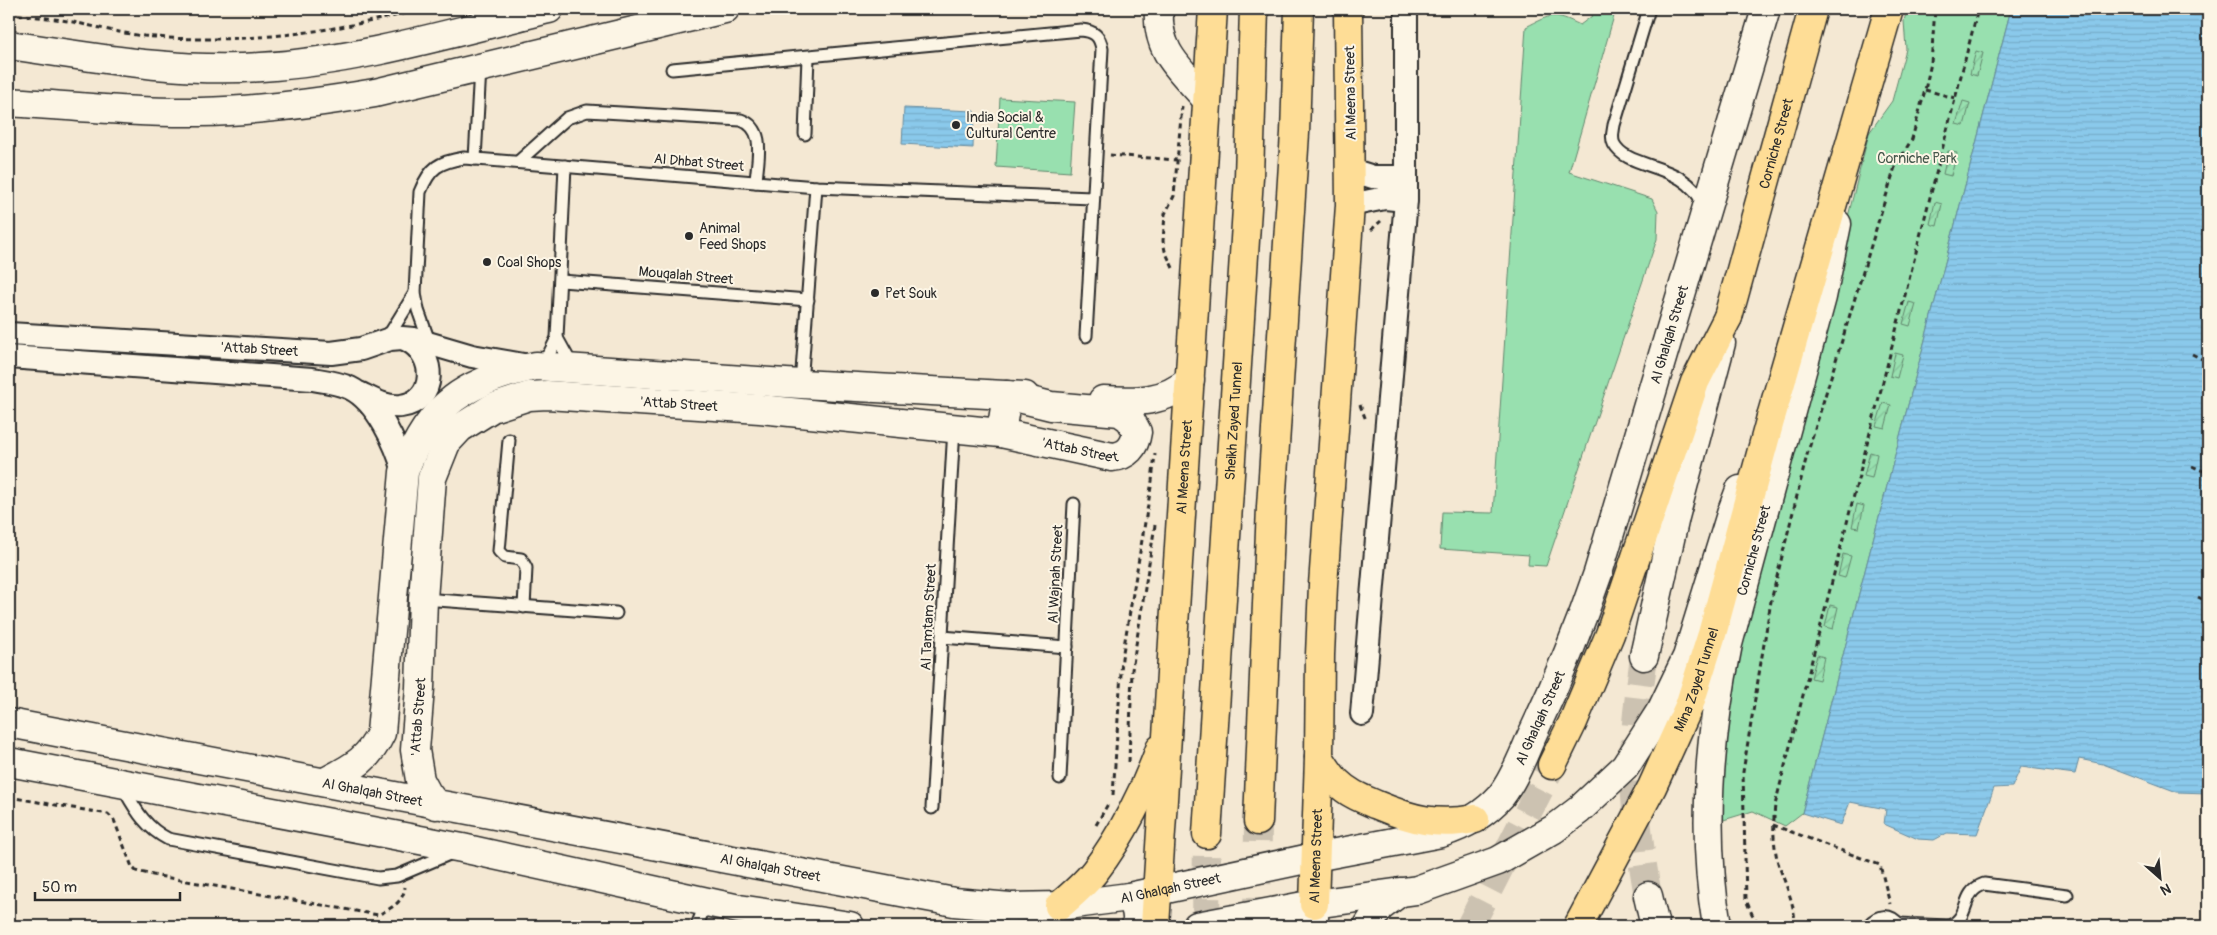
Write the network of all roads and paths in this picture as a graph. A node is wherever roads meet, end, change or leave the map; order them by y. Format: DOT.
graph roads {
  1 [pos="422,9"];
  2 [pos="549,9"];
  3 [pos="726,9"];
  4 [pos="1159,9"];
  5 [pos="1213,9"];
  6 [pos="1254,9"];
  7 [pos="1299,9"];
  8 [pos="1348,9"];
  9 [pos="1406,9"];
  10 [pos="1649,9"];
  11 [pos="1766,9"];
  12 [pos="1813,9"];
  13 [pos="1889,9"];
  14 [pos="1935,9"];
  15 [pos="1978,9"];
  16 [pos="9,14"];
  17 [pos="477,26"];
  18 [pos="9,45"];
  19 [pos="808,56"];
  20 [pos="481,66"];
  21 [pos="672,69"];
  22 [pos="1925,90"];
  23 [pos="1955,98"];
  24 [pos="1207,100"];
  25 [pos="9,102"];
  26 [pos="805,134"];
  27 [pos="1095,154"];
  28 [pos="475,158"];
  29 [pos="1177,160"];
  30 [pos="518,162"];
  31 [pos="565,166"];
  32 [pos="1351,170"];
  33 [pos="1406,177"];
  34 [pos="1840,180"];
  35 [pos="756,182"];
  36 [pos="816,187"];
  37 [pos="1092,198"];
  38 [pos="1406,200"];
  39 [pos="1350,205"];
  40 [pos="1706,210"];
  41 [pos="561,280"];
  42 [pos="415,293"];
  43 [pos="808,300"];
  44 [pos="1728,317"];
  45 [pos="9,334"];
  46 [pos="1086,336"];
  47 [pos="557,338"];
  48 [pos="394,339"];
  49 [pos="430,344"];
  50 [pos="2192,354"];
  51 [pos="9,357"];
  52 [pos="2208,362"];
  53 [pos="536,366"];
  54 [pos="575,369"];
  55 [pos="1190,380"];
  56 [pos="801,384"];
  57 [pos="358,393"];
  58 [pos="1007,395"];
  59 [pos="1771,417"];
  60 [pos="954,428"];
  61 [pos="1001,433"];
  62 [pos="509,440"];
  63 [pos="1155,458"];
  64 [pos="2192,466"];
  65 [pos="404,472"];
  66 [pos="2208,473"];
  67 [pos="1160,474"];
  68 [pos="1074,504"];
  69 [pos="1156,519"];
  70 [pos="2198,597"];
  71 [pos="423,599"];
  72 [pos="2208,602"];
  73 [pos="524,607"];
  74 [pos="616,613"];
  75 [pos="942,637"];
  76 [pos="1067,647"];
  77 [pos="1644,656"];
  78 [pos="1362,714"];
  79 [pos="1169,721"];
  80 [pos="9,723"];
  81 [pos="1319,757"];
  82 [pos="9,762"];
  83 [pos="1129,763"];
  84 [pos="1552,765"];
  85 [pos="1060,778"];
  86 [pos="120,782"];
  87 [pos="325,782"];
  88 [pos="9,797"];
  89 [pos="436,805"];
  90 [pos="932,808"];
  91 [pos="1476,819"];
  92 [pos="1258,821"];
  93 [pos="1773,824"];
  94 [pos="1207,834"];
  95 [pos="462,848"];
  96 [pos="1325,855"];
  97 [pos="408,872"];
  98 [pos="1158,891"];
  99 [pos="1400,892"];
  100 [pos="2067,894"];
  101 [pos="1648,896"];
  102 [pos="1129,897"];
  103 [pos="1340,900"];
  104 [pos="1060,906"];
  105 [pos="702,914"];
  106 [pos="1314,915"];
  107 [pos="1758,923"];
  108 [pos="1898,923"];
  109 [pos="836,925"];
  110 [pos="1136,926"];
  111 [pos="1155,926"];
  112 [pos="1197,926"];
  113 [pos="1368,926"];
  114 [pos="1578,926"];
  115 [pos="1655,926"];
  116 [pos="1718,926"];
  117 [pos="1755,926"];
  118 [pos="1776,926"];
  119 [pos="1794,926"];
  120 [pos="1868,926"];
  1 -- 16 [label="path"];
  2 -- 17 [label="main road"];
  3 -- 20 [label="main road"];
  4 -- 24 [label="main road"];
  5 -- 24 [label="main road, Al Meena Street"];
  6 -- 94 [label="main road, Sheikh Zayed Tunnel"];
  7 -- 92 [label="main road"];
  8 -- 32 [label="main road, Al Meena Street"];
  9 -- 33 [label="street"];
  10 -- 40 [label="lane"];
  11 -- 40 [label="main road, Al Ghalqah Street"];
  12 -- 44 [label="main road, Corniche Street"];
  13 -- 34 [label="main road, Corniche Street"];
  14 -- 22 [label="path"];
  15 -- 23 [label="path"];
  17 -- 18 [label="main road"];
  17 -- 20 [label="main road"];
  19 -- 21 [label="lane"];
  19 -- 26 [label="lane"];
  19 -- 27 [label="lane"];
  20 -- 25 [label="main road"];
  20 -- 28 [label="lane"];
  22 -- 23 [label="path"];
  22 -- 107 [label="path"];
  23 -- 93 [label="path"];
  24 -- 55 [label="main road, Al Meena Street"];
  27 -- 29 [label="path"];
  27 -- 37 [label="lane"];
  28 -- 30 [label="lane, Al Dhbat Street"];
  28 -- 42 [label="lane, Al Dhbat Street"];
  30 -- 31 [label="lane, Al Dhbat Street"];
  30 -- 35 [label="lane"];
  31 -- 35 [label="lane, Al Dhbat Street"];
  31 -- 41 [label="lane"];
  32 -- 33 [label="street"];
  32 -- 39 [label="main road, Al Meena Street"];
  33 -- 38 [label="street"];
  34 -- 59 [label="main road, Corniche Street"];
  34 -- 116 [label="main road, Corniche Street"];
  35 -- 36 [label="lane, Al Dhbat Street"];
  36 -- 37 [label="lane, Al Dhbat Street"];
  36 -- 43 [label="lane"];
  37 -- 46 [label="lane"];
  38 -- 39 [label="street"];
  38 -- 78 [label="street"];
  39 -- 81 [label="main road, Al Meena Street"];
  40 -- 91 [label="main road, Al Ghalqah Street"];
  41 -- 43 [label="lane, Mouqalah Street"];
  41 -- 47 [label="lane"];
  42 -- 48 [label="lane, Al Dhbat Street"];
  42 -- 49 [label="lane, Al Dhbat Street"];
  43 -- 56 [label="lane"];
  44 -- 77 [label="main road, Corniche Street"];
  44 -- 84 [label="main road"];
  45 -- 48 [label="street, 'Attab Street"];
  47 -- 53 [label="lane"];
  47 -- 54 [label="lane"];
  48 -- 49 [label="street, 'Attab Street"];
  48 -- 57 [label="street"];
  49 -- 53 [label="street, 'Attab Street"];
  50 -- 52 [label="path"];
  51 -- 57 [label="street, 'Attab Street"];
  53 -- 54 [label="main road, 'Attab Street"];
  53 -- 65 [label="main road, 'Attab Street"];
  54 -- 56 [label="main road, 'Attab Street"];
  55 -- 58 [label="main road, 'Attab Street"];
  55 -- 79 [label="main road, Al Meena Street"];
  56 -- 58 [label="main road, 'Attab Street"];
  57 -- 65 [label="street, 'Attab Street"];
  58 -- 61 [label="main road"];
  58 -- 61 [label="main road, 'Attab Street"];
  59 -- 99 [label="main road"];
  59 -- 114 [label="main road, Mina Zayed Tunnel"];
  60 -- 61 [label="main road, 'Attab Street"];
  60 -- 71 [label="main road, 'Attab Street"];
  60 -- 75 [label="lane, Al Tamtam Street"];
  62 -- 73 [label="lane"];
  63 -- 67 [label="path"];
  64 -- 66 [label="path"];
  65 -- 87 [label="main road, 'Attab Street"];
  68 -- 76 [label="lane, Al Wajnah Street"];
  69 -- 83 [label="path"];
  70 -- 72 [label="path"];
  71 -- 73 [label="lane"];
  71 -- 89 [label="main road, 'Attab Street"];
  73 -- 74 [label="lane"];
  75 -- 76 [label="lane"];
  75 -- 90 [label="lane, Al Tamtam Street"];
  76 -- 85 [label="lane, Al Wajnah Street"];
  79 -- 98 [label="main road, Al Meena Street"];
  79 -- 104 [label="main road"];
  80 -- 87 [label="main road, Al Ghalqah Street"];
  81 -- 91 [label="main road"];
  81 -- 96 [label="main road, Al Meena Street"];
  82 -- 86 [label="main road"];
  86 -- 95 [label="main road"];
  86 -- 97 [label="lane"];
  87 -- 89 [label="main road, Al Ghalqah Street"];
  88 -- 97 [label="path"];
  89 -- 104 [label="main road, Al Ghalqah Street"];
  91 -- 96 [label="main road, Al Ghalqah Street"];
  93 -- 108 [label="path"];
  93 -- 119 [label="path"];
  95 -- 97 [label="lane"];
  95 -- 105 [label="main road"];
  96 -- 98 [label="main road, Al Ghalqah Street"];
  96 -- 103 [label="main road"];
  96 -- 106 [label="main road, Al Meena Street"];
  98 -- 102 [label="main road, Al Ghalqah Street"];
  98 -- 111 [label="main road, Al Meena Street"];
  99 -- 103 [label="main road"];
  99 -- 113 [label="main road"];
  100 -- 108 [label="lane"];
  101 -- 115 [label="main road"];
  102 -- 104 [label="main road, Al Ghalqah Street"];
  102 -- 110 [label="main road"];
  103 -- 106 [label="main road"];
  105 -- 109 [label="main road"];
  106 -- 112 [label="main road"];
  107 -- 117 [label="path"];
  107 -- 118 [label="path"];
  108 -- 120 [label="lane"];
}
